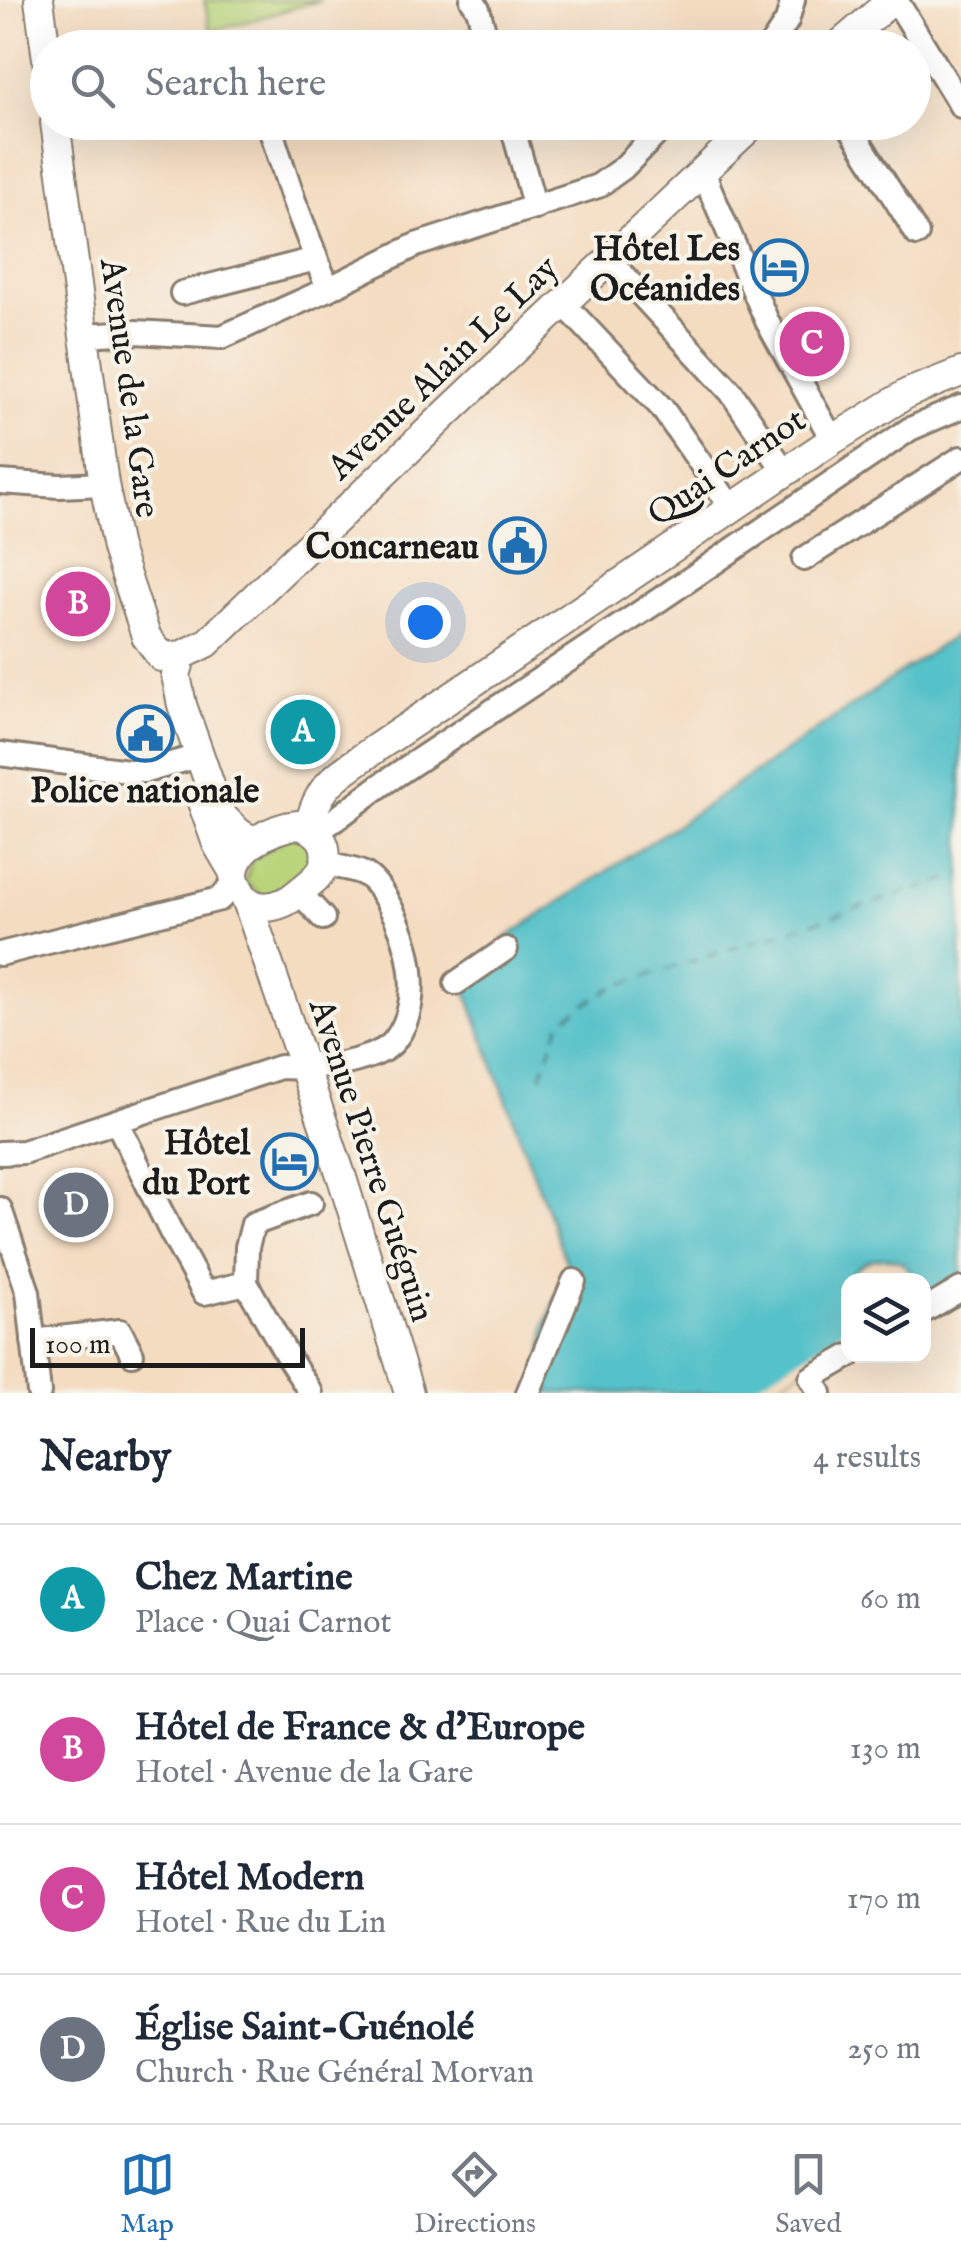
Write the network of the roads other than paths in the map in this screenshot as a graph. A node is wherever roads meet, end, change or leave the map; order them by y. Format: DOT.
graph roads {
  1 [pos="39,0"];
  2 [pos="472,0"];
  3 [pos="793,0"];
  4 [pos="894,0"];
  5 [pos="43,30"];
  6 [pos="484,30"];
  7 [pos="781,30"];
  8 [pos="858,30"];
  9 [pos="913,30"];
  10 [pos="931,59"];
  11 [pos="961,106"];
  12 [pos="58,140"];
  13 [pos="274,140"];
  14 [pos="515,140"];
  15 [pos="650,140"];
  16 [pos="736,140"];
  17 [pos="858,140"];
  18 [pos="704,171"];
  19 [pos="535,208"];
  20 [pos="917,234"];
  21 [pos="316,259"];
  22 [pos="609,260"];
  23 [pos="328,289"];
  24 [pos="182,293"];
  25 [pos="563,303"];
  26 [pos="85,335"];
  27 [pos="961,372"];
  28 [pos="961,407"];
  29 [pos="834,438"];
  30 [pos="961,458"];
  31 [pos="785,472"];
  32 [pos="0,482"];
  33 [pos="104,484"];
  34 [pos="731,507"];
  35 [pos="804,559"];
  36 [pos="641,569"];
  37 [pos="659,600"];
  38 [pos="167,666"];
  39 [pos="0,754"];
  40 [pos="188,759"];
  41 [pos="313,830"];
  42 [pos="237,839"];
  43 [pos="324,864"];
  44 [pos="248,890"];
  45 [pos="300,892"];
  46 [pos="323,918"];
  47 [pos="506,950"];
  48 [pos="0,954"];
  49 [pos="456,983"];
  50 [pos="304,1064"];
  51 [pos="116,1122"];
  52 [pos="0,1153"];
  53 [pos="311,1203"];
  54 [pos="0,1209"];
  55 [pos="10,1266"];
  56 [pos="574,1281"];
  57 [pos="246,1282"];
  58 [pos="961,1289"];
  59 [pos="931,1308"];
  60 [pos="33,1341"];
  61 [pos="132,1354"];
  62 [pos="841,1361"];
  63 [pos="39,1393"];
  64 [pos="311,1393"];
  65 [pos="410,1393"];
  66 [pos="528,1393"];
  67 [pos="820,1393"];
  1 -- 5 [label="main road"];
  2 -- 6 [label="street"];
  3 -- 7 [label="street"];
  4 -- 8 [label="main road"];
  4 -- 9 [label="street"];
  10 -- 11 [label="street"];
  12 -- 26 [label="main road, Avenue de la Gare"];
  13 -- 21 [label="street"];
  14 -- 19 [label="street"];
  15 -- 19 [label="street"];
  16 -- 18 [label="main road, Avenue Alain Le Lay"];
  17 -- 20 [label="street"];
  18 -- 22 [label="main road, Avenue Alain Le Lay"];
  18 -- 29 [label="street"];
  19 -- 23 [label="street"];
  21 -- 23 [label="street"];
  21 -- 24 [label="street"];
  22 -- 25 [label="main road, Avenue Alain Le Lay"];
  22 -- 31 [label="street"];
  23 -- 26 [label="street"];
  25 -- 34 [label="street"];
  25 -- 38 [label="main road, Avenue Alain Le Lay"];
  26 -- 33 [label="main road, Avenue de la Gare"];
  27 -- 29 [label="main road, Quai Carnot"];
  28 -- 37 [label="street"];
  29 -- 31 [label="main road, Quai Carnot"];
  30 -- 35 [label="street"];
  31 -- 34 [label="main road, Quai Carnot"];
  32 -- 33 [label="street"];
  33 -- 38 [label="main road, Avenue de la Gare"];
  34 -- 36 [label="main road, Quai Carnot"];
  36 -- 37 [label="street, Quai Carnot"];
  36 -- 41 [label="main road, Quai Carnot"];
  37 -- 41 [label="street"];
  38 -- 40 [label="main road, Avenue de la Gare"];
  38 -- 42 [label="main road, Avenue de la Gare"];
  39 -- 40 [label="street"];
  40 -- 42 [label="main road, Avenue de la Gare"];
  41 -- 42 [label="main road"];
  41 -- 43 [label="main road"];
  42 -- 44 [label="main road"];
  43 -- 45 [label="main road"];
  43 -- 50 [label="street"];
  44 -- 45 [label="main road"];
  44 -- 48 [label="street"];
  44 -- 50 [label="main road, Avenue Pierre Guéguin"];
  45 -- 46 [label="street"];
  47 -- 49 [label="street"];
  50 -- 51 [label="street"];
  50 -- 65 [label="main road, Avenue Pierre Guéguin"];
  51 -- 52 [label="street"];
  51 -- 57 [label="street"];
  53 -- 57 [label="street"];
  54 -- 55 [label="street"];
  55 -- 60 [label="street"];
  56 -- 66 [label="street"];
  57 -- 64 [label="street"];
  58 -- 59 [label="street"];
  60 -- 61 [label="street"];
  60 -- 63 [label="street"];
  62 -- 67 [label="street"];
}
